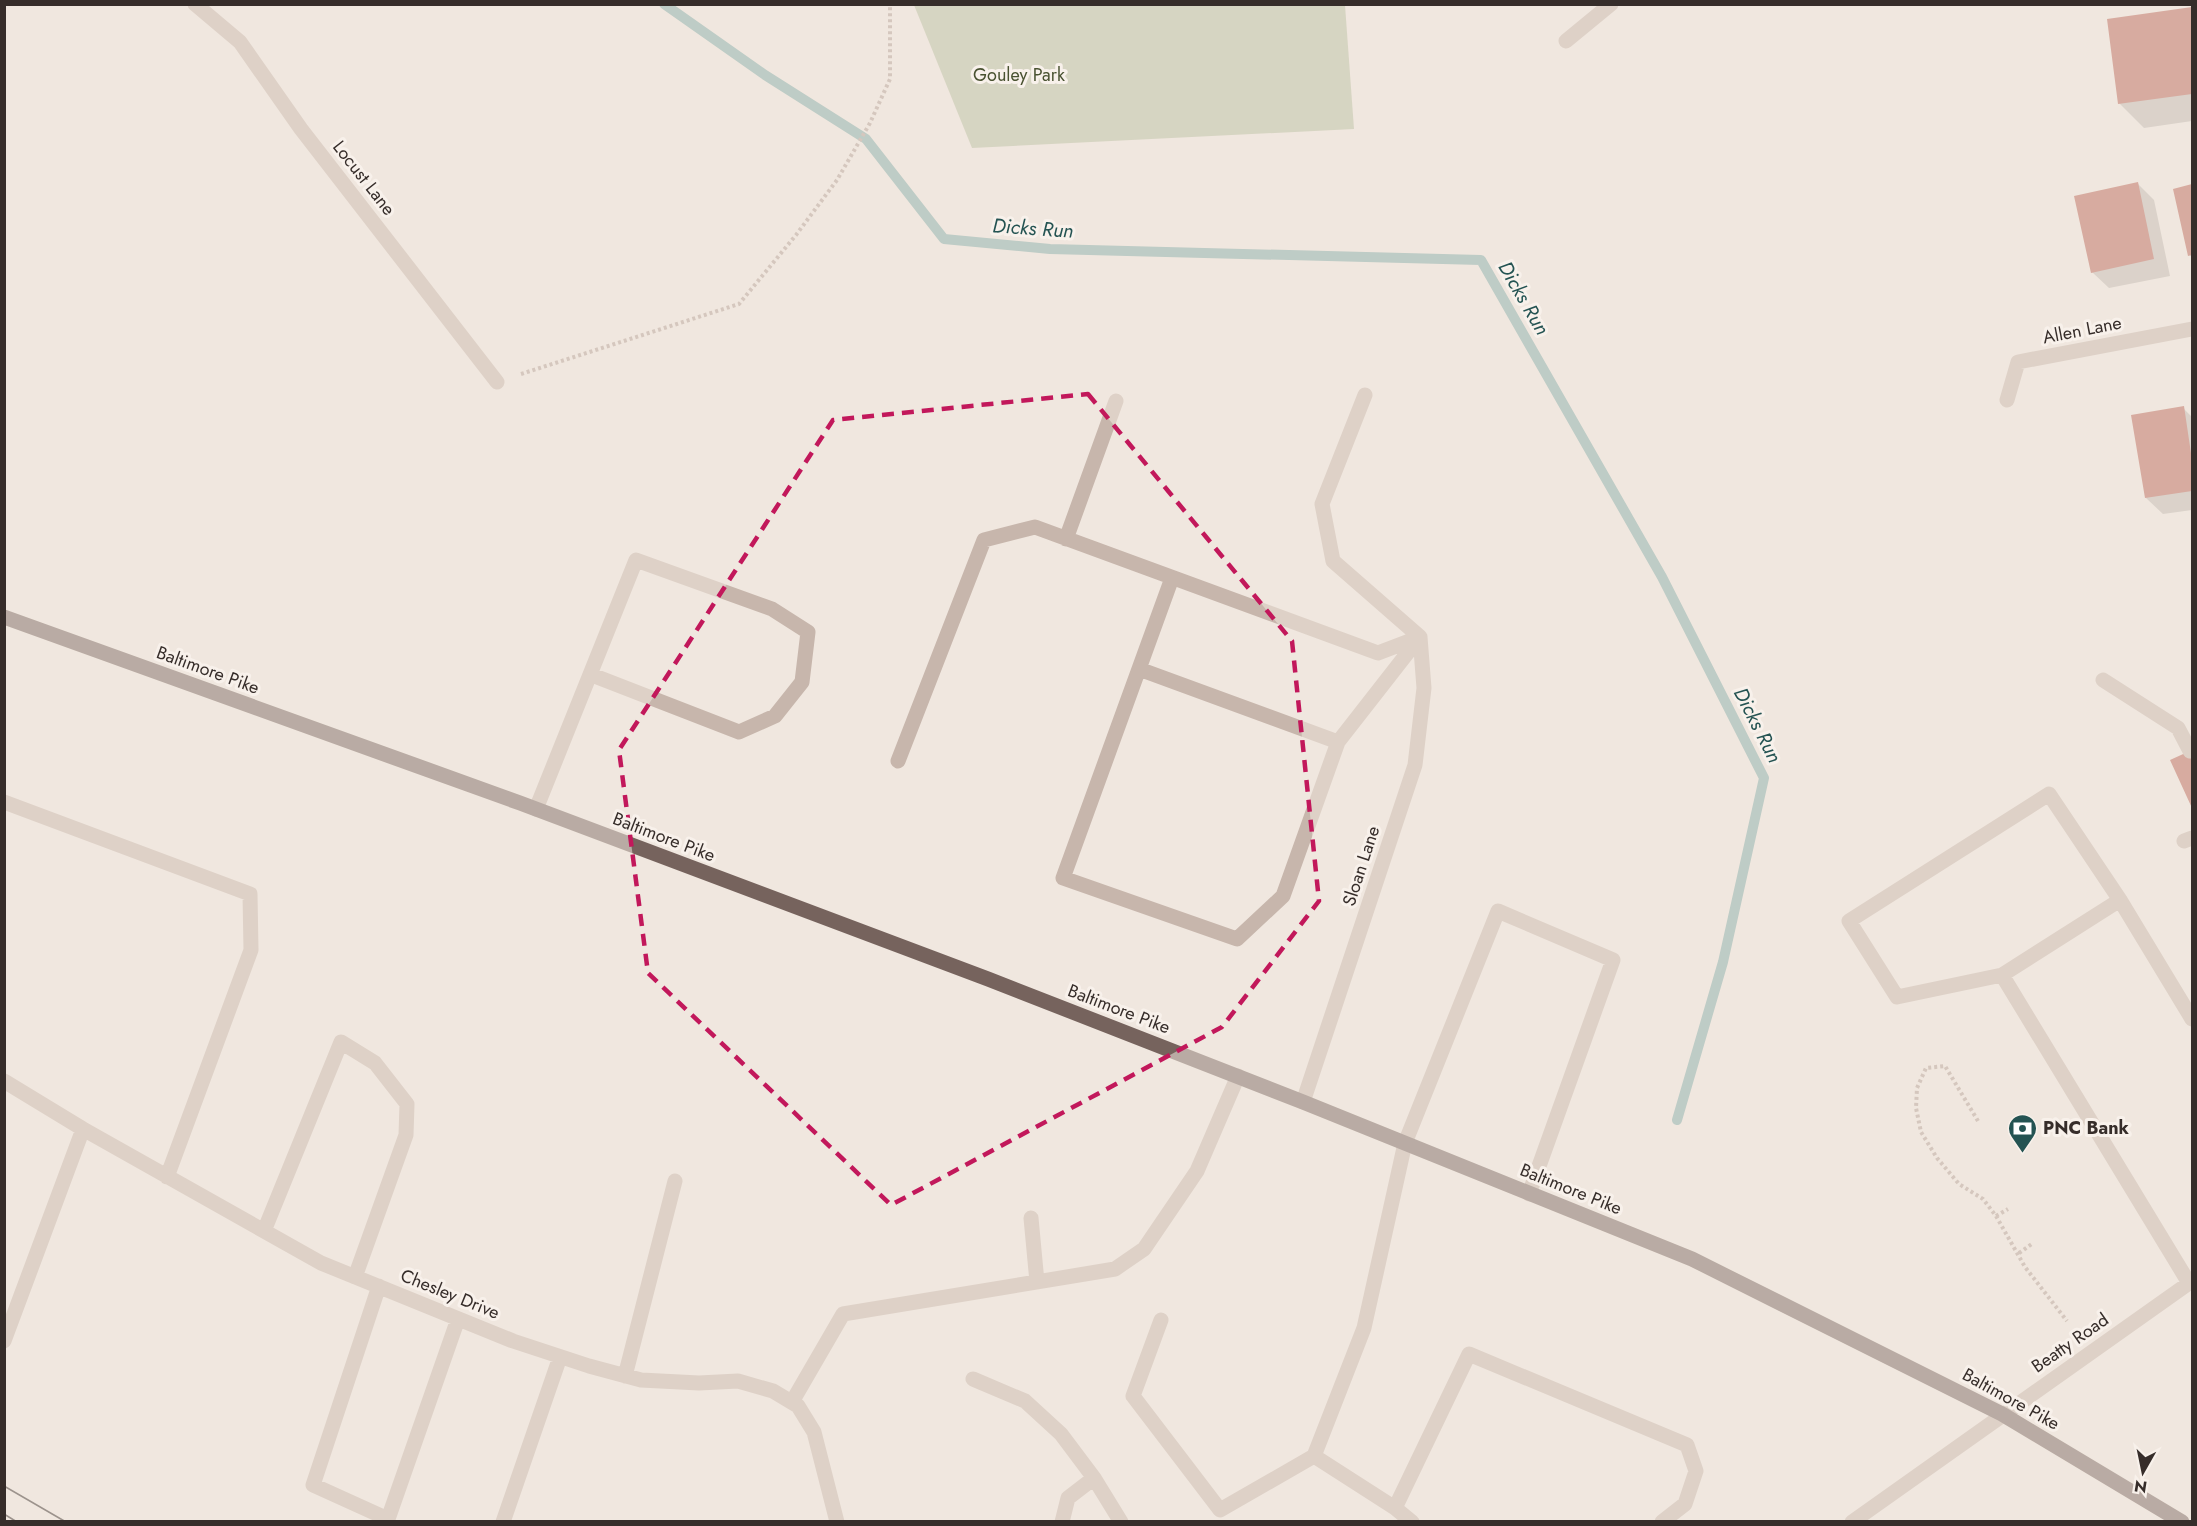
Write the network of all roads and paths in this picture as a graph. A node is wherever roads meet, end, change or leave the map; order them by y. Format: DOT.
graph roads {
  1 [pos="195,4"];
  2 [pos="890,4"];
  3 [pos="1611,4"];
  4 [pos="1566,41"];
  5 [pos="2193,329"];
  6 [pos="497,382"];
  7 [pos="1365,395"];
  8 [pos="2007,400"];
  9 [pos="1116,401"];
  10 [pos="1066,538"];
  11 [pos="1172,578"];
  12 [pos="4,617"];
  13 [pos="1420,637"];
  14 [pos="1139,669"];
  15 [pos="592,675"];
  16 [pos="2103,680"];
  17 [pos="1338,742"];
  18 [pos="2190,751"];
  19 [pos="898,760"];
  20 [pos="4,802"];
  21 [pos="536,809"];
  22 [pos="2120,900"];
  23 [pos="2002,975"];
  24 [pos="2193,1019"];
  25 [pos="1238,1076"];
  26 [pos="4,1082"];
  27 [pos="1303,1102"];
  28 [pos="1978,1121"];
  29 [pos="83,1129"];
  30 [pos="1406,1143"];
  31 [pos="167,1177"];
  32 [pos="675,1181"];
  33 [pos="1529,1194"];
  34 [pos="2008,1209"];
  35 [pos="1996,1215"];
  36 [pos="1031,1218"];
  37 [pos="264,1231"];
  38 [pos="2033,1243"];
  39 [pos="2019,1253"];
  40 [pos="355,1276"];
  41 [pos="1037,1281"];
  42 [pos="2191,1282"];
  43 [pos="379,1286"];
  44 [pos="458,1319"];
  45 [pos="1161,1320"];
  46 [pos="2067,1321"];
  47 [pos="4,1341"];
  48 [pos="560,1357"];
  49 [pos="625,1376"];
  50 [pos="974,1379"];
  51 [pos="792,1402"];
  52 [pos="2002,1414"];
  53 [pos="1314,1456"];
  54 [pos="1094,1478"];
  55 [pos="1395,1508"];
  56 [pos="503,1521"];
  57 [pos="837,1521"];
  58 [pos="1062,1521"];
  59 [pos="1121,1521"];
  60 [pos="1412,1521"];
  61 [pos="1662,1521"];
  62 [pos="1852,1521"];
  63 [pos="2182,1521"];
  1 -- 6 [label="street, Locust Lane"];
  2 -- 6 [label="path"];
  3 -- 4 [label="street"];
  5 -- 8 [label="street, Allen Lane"];
  7 -- 13 [label="street"];
  9 -- 10 [label="street"];
  10 -- 11 [label="street"];
  10 -- 19 [label="street"];
  11 -- 13 [label="street"];
  11 -- 14 [label="street"];
  12 -- 21 [label="main road, Baltimore Pike"];
  13 -- 17 [label="street"];
  13 -- 27 [label="street, Sloan Lane"];
  14 -- 17 [label="street"];
  14 -- 17 [label="street"];
  15 -- 15 [label="street"];
  15 -- 21 [label="street"];
  16 -- 18 [label="street"];
  20 -- 31 [label="street"];
  21 -- 25 [label="main road, Baltimore Pike"];
  22 -- 23 [label="street"];
  22 -- 23 [label="street"];
  22 -- 24 [label="street"];
  23 -- 42 [label="street"];
  25 -- 27 [label="main road, Baltimore Pike"];
  25 -- 41 [label="street"];
  26 -- 29 [label="street, Chesley Drive"];
  27 -- 30 [label="main road, Baltimore Pike"];
  28 -- 35 [label="path"];
  29 -- 31 [label="street, Chesley Drive"];
  29 -- 47 [label="street"];
  30 -- 33 [label="main road, Baltimore Pike"];
  30 -- 33 [label="street"];
  30 -- 53 [label="street"];
  31 -- 37 [label="street, Chesley Drive"];
  32 -- 49 [label="street"];
  33 -- 52 [label="main road, Baltimore Pike"];
  34 -- 35 [label="path"];
  35 -- 39 [label="path"];
  36 -- 41 [label="street"];
  37 -- 40 [label="street, Chesley Drive"];
  37 -- 40 [label="street"];
  38 -- 39 [label="path"];
  39 -- 46 [label="path"];
  40 -- 43 [label="street, Chesley Drive"];
  41 -- 51 [label="street"];
  42 -- 52 [label="street, Beatty Road"];
  43 -- 44 [label="street, Chesley Drive"];
  43 -- 44 [label="street"];
  44 -- 48 [label="street, Chesley Drive"];
  45 -- 53 [label="street"];
  48 -- 49 [label="street, Chesley Drive"];
  48 -- 56 [label="street"];
  49 -- 51 [label="street, Chesley Drive"];
  50 -- 54 [label="street"];
  51 -- 57 [label="street, Chesley Drive"];
  52 -- 62 [label="street, Beatty Road"];
  52 -- 63 [label="main road, Baltimore Pike"];
  53 -- 55 [label="street"];
  54 -- 58 [label="street"];
  54 -- 59 [label="street"];
  55 -- 60 [label="street"];
  55 -- 61 [label="street"];
}
